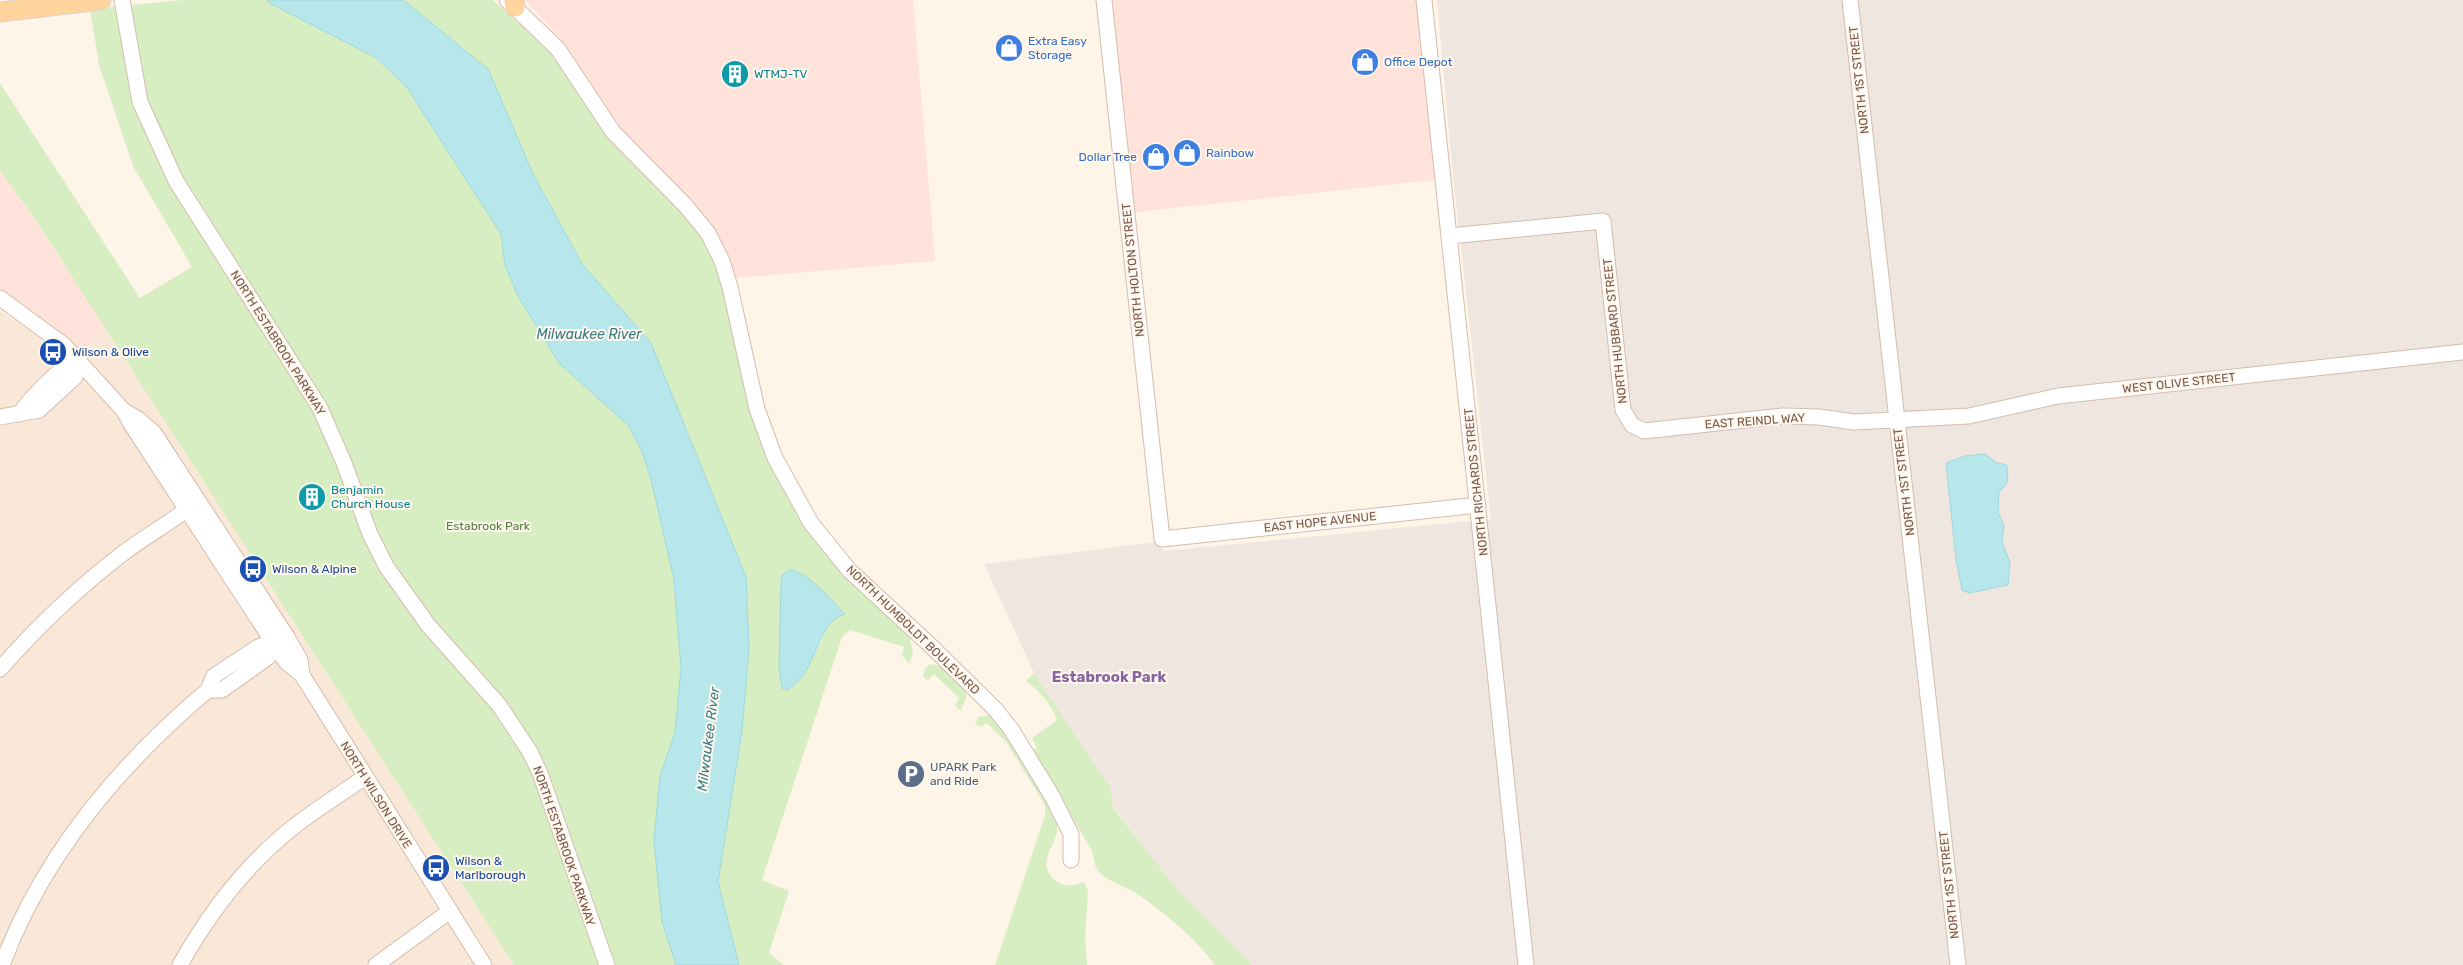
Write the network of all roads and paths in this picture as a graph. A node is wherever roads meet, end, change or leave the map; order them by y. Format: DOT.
graph roads {
  1 [pos="4,0"];
  2 [pos="101,0"];
  3 [pos="122,0"];
  4 [pos="1104,0"];
  5 [pos="1424,0"];
  6 [pos="1850,0"];
  7 [pos="0,2"];
  8 [pos="512,2"];
  9 [pos="0,12"];
  10 [pos="1450,236"];
  11 [pos="0,298"];
  12 [pos="2463,352"];
  13 [pos="79,360"];
  14 [pos="0,417"];
  15 [pos="1897,418"];
  16 [pos="1644,431"];
  17 [pos="1478,505"];
  18 [pos="192,506"];
  19 [pos="1162,539"];
  20 [pos="279,642"];
  21 [pos="0,669"];
  22 [pos="364,777"];
  23 [pos="1071,860"];
  24 [pos="450,911"];
  25 [pos="2,965"];
  26 [pos="180,965"];
  27 [pos="376,965"];
  28 [pos="484,965"];
  29 [pos="607,965"];
  30 [pos="1526,965"];
  31 [pos="1958,965"];
  1 -- 7 [label="main road"];
  2 -- 9 [label="main road"];
  3 -- 29 [label="street, NORTH ESTABROOK PARKWAY"];
  4 -- 19 [label="street, NORTH HOLTON STREET"];
  5 -- 10 [label="street, NORTH RICHARDS STREET"];
  6 -- 15 [label="street, NORTH 1ST STREET"];
  8 -- 23 [label="street, NORTH HUMBOLDT BOULEVARD"];
  10 -- 16 [label="street, NORTH HUBBARD STREET"];
  10 -- 17 [label="street, NORTH RICHARDS STREET"];
  11 -- 13 [label="street, NORTH WILSON DRIVE"];
  12 -- 15 [label="street, WEST OLIVE STREET"];
  13 -- 14 [label="street"];
  13 -- 18 [label="street, NORTH WILSON DRIVE"];
  15 -- 16 [label="street, EAST REINDL WAY"];
  15 -- 31 [label="street, NORTH 1ST STREET"];
  17 -- 19 [label="street, EAST HOPE AVENUE"];
  17 -- 30 [label="street, NORTH RICHARDS STREET"];
  18 -- 20 [label="street, NORTH WILSON DRIVE"];
  18 -- 21 [label="street"];
  20 -- 22 [label="street, NORTH WILSON DRIVE"];
  20 -- 25 [label="street"];
  22 -- 24 [label="street, NORTH WILSON DRIVE"];
  22 -- 26 [label="street"];
  24 -- 27 [label="street"];
  24 -- 28 [label="street, NORTH WILSON DRIVE"];
}
